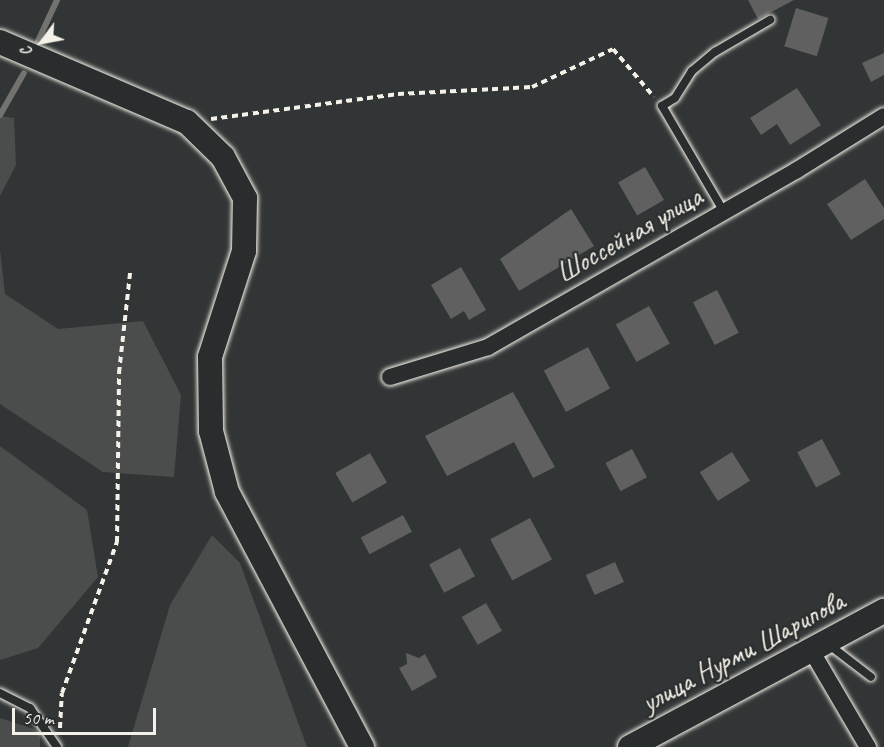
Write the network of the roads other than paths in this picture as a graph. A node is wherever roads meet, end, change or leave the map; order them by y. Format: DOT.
graph roads {
  1 [pos="770,20"];
  2 [pos="0,42"];
  3 [pos="884,116"];
  4 [pos="724,212"];
  5 [pos="390,377"];
  6 [pos="884,611"];
  7 [pos="818,646"];
  8 [pos="872,677"];
  9 [pos="0,693"];
  10 [pos="57,747"];
  11 [pos="362,747"];
  12 [pos="630,747"];
  13 [pos="868,747"];
  1 -- 4 [label="lane"];
  2 -- 11 [label="main road"];
  3 -- 4 [label="street, Шоссейная улица"];
  4 -- 5 [label="street, Шоссейная улица"];
  6 -- 7 [label="main road, улица Нурми Шарипова"];
  7 -- 8 [label="lane"];
  7 -- 12 [label="main road, улица Нурми Шарипова"];
  7 -- 13 [label="street"];
  9 -- 10 [label="lane"];
}
